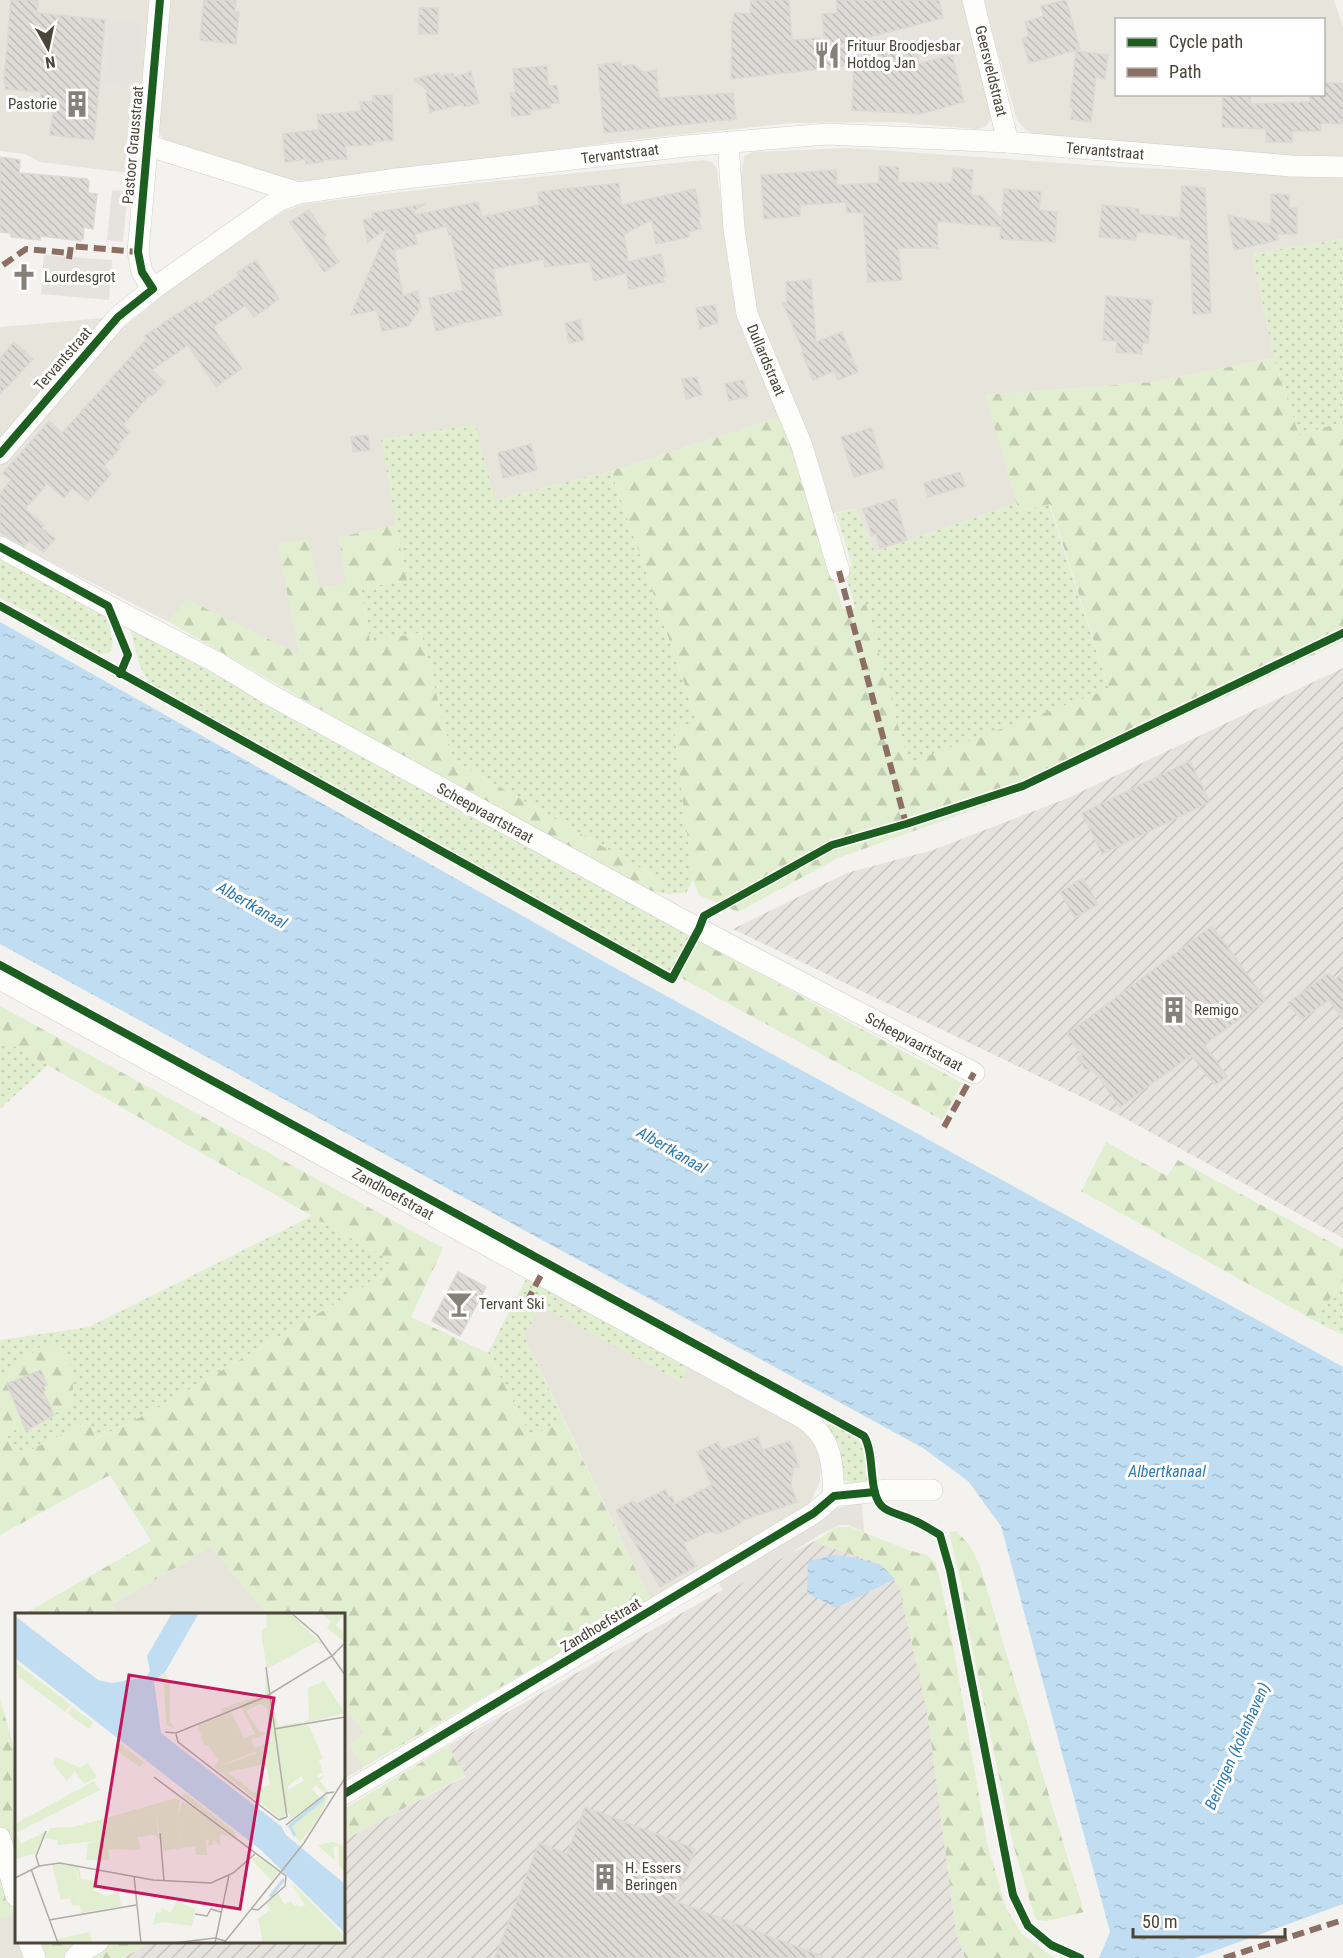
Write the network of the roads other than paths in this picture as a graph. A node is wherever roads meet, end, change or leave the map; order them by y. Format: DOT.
graph roads {
  1 [pos="160,0"];
  2 [pos="973,0"];
  3 [pos="729,142"];
  4 [pos="1008,142"];
  5 [pos="146,145"];
  6 [pos="1343,167"];
  7 [pos="299,193"];
  8 [pos="153,289"];
  9 [pos="0,454"];
  10 [pos="0,547"];
  11 [pos="839,572"];
  12 [pos="0,979"];
  13 [pos="974,1073"];
  14 [pos="932,1491"];
  15 [pos="834,1496"];
  16 [pos="345,1793"];
  17 [pos="0,1838"];
  18 [pos="15,1892"];
  19 [pos="30,1943"];
  20 [pos="95,1943"];
  21 [pos="34,1958"];
  22 [pos="75,1958"];
  1 -- 5 [label="street, Pastoor Grausstraat"];
  2 -- 4 [label="street, Geersveldstraat"];
  3 -- 4 [label="street, Tervantstraat"];
  3 -- 7 [label="street, Tervantstraat"];
  3 -- 11 [label="street, Dullardstraat"];
  4 -- 6 [label="street, Tervantstraat"];
  5 -- 7 [label="street, Pastoor Grausstraat"];
  5 -- 8 [label="street, Pastoor Grausstraat"];
  7 -- 8 [label="street, Tervantstraat"];
  8 -- 9 [label="street, Tervantstraat"];
  10 -- 13 [label="street, Scheepvaartstraat"];
  12 -- 15 [label="street, Zandhoefstraat"];
  14 -- 15 [label="street"];
  15 -- 16 [label="street, Zandhoefstraat"];
  17 -- 18 [label="street"];
  19 -- 21 [label="street"];
  20 -- 22 [label="street"];
}
